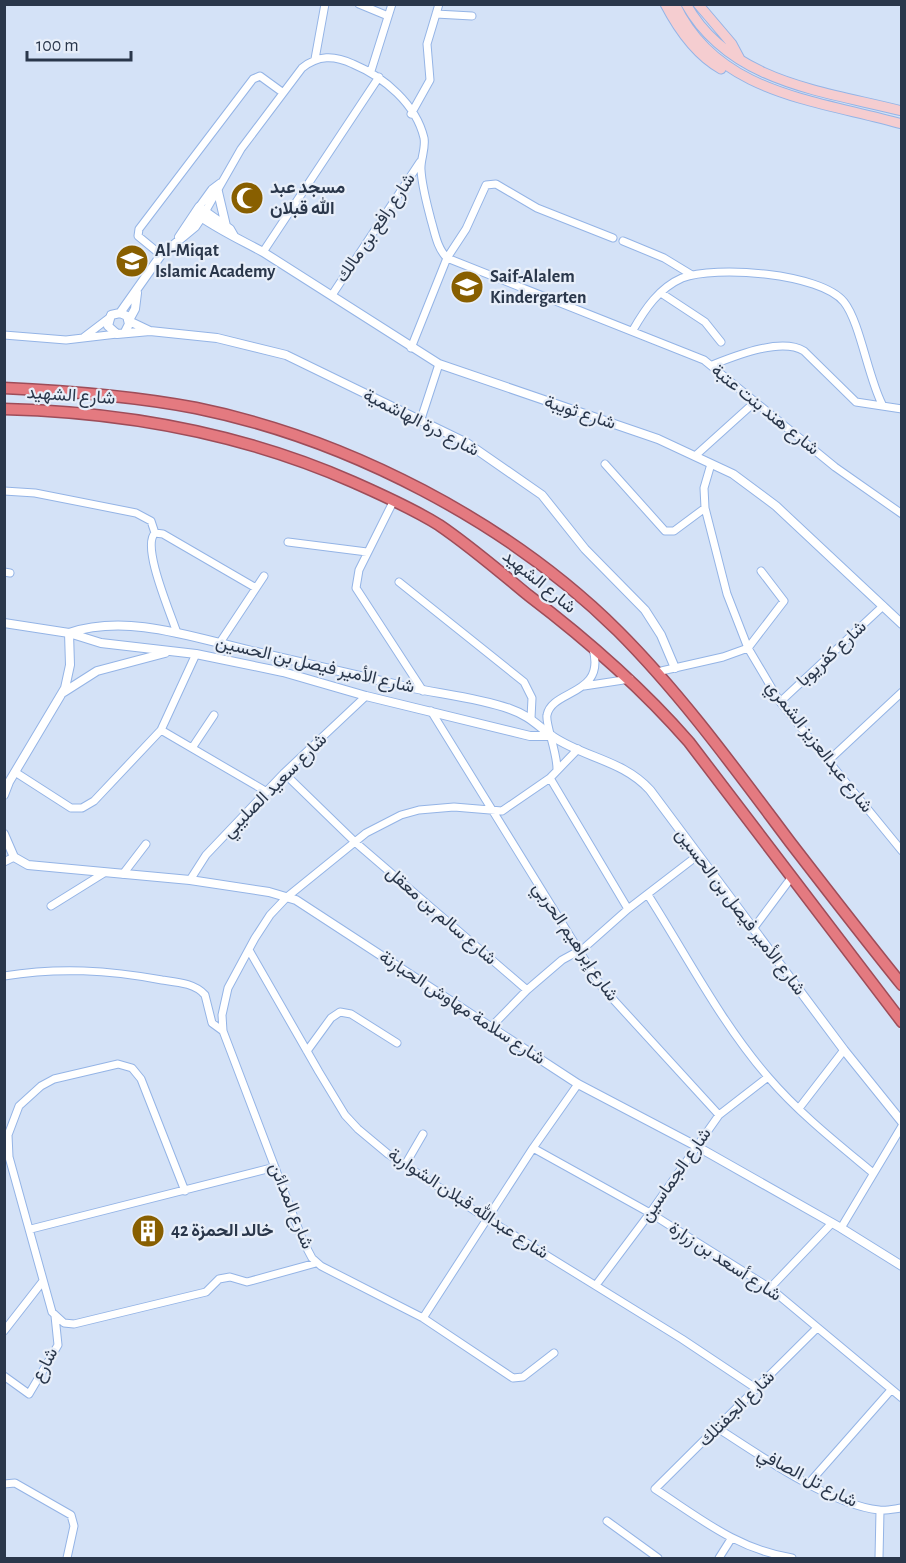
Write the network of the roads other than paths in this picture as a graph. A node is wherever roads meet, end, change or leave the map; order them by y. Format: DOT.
graph roads {
  1 [pos="325,4"];
  2 [pos="359,4"];
  3 [pos="392,4"];
  4 [pos="439,4"];
  5 [pos="665,4"];
  6 [pos="675,4"];
  7 [pos="686,4"];
  8 [pos="698,4"];
  9 [pos="435,14"];
  10 [pos="388,16"];
  11 [pos="472,16"];
  12 [pos="315,59"];
  13 [pos="741,61"];
  14 [pos="371,71"];
  15 [pos="738,74"];
  16 [pos="379,77"];
  17 [pos="282,92"];
  18 [pos="902,111"];
  19 [pos="411,114"];
  20 [pos="902,124"];
  21 [pos="421,160"];
  22 [pos="219,188"];
  23 [pos="200,213"];
  24 [pos="226,226"];
  25 [pos="234,236"];
  26 [pos="613,238"];
  27 [pos="622,241"];
  28 [pos="263,252"];
  29 [pos="161,255"];
  30 [pos="447,258"];
  31 [pos="692,275"];
  32 [pos="137,290"];
  33 [pos="661,293"];
  34 [pos="332,295"];
  35 [pos="120,313"];
  36 [pos="109,318"];
  37 [pos="129,321"];
  38 [pos="633,330"];
  39 [pos="150,332"];
  40 [pos="121,333"];
  41 [pos="4,335"];
  42 [pos="82,338"];
  43 [pos="722,342"];
  44 [pos="411,348"];
  45 [pos="439,364"];
  46 [pos="712,365"];
  47 [pos="4,388"];
  48 [pos="756,401"];
  49 [pos="882,404"];
  50 [pos="4,409"];
  51 [pos="902,409"];
  52 [pos="421,419"];
  53 [pos="695,456"];
  54 [pos="604,464"];
  55 [pos="711,464"];
  56 [pos="4,491"];
  57 [pos="394,500"];
  58 [pos="705,508"];
  59 [pos="902,514"];
  60 [pos="156,532"];
  61 [pos="288,542"];
  62 [pos="367,552"];
  63 [pos="761,571"];
  64 [pos="264,576"];
  65 [pos="399,582"];
  66 [pos="255,588"];
  67 [pos="883,606"];
  68 [pos="4,623"];
  69 [pos="902,624"];
  70 [pos="69,633"];
  71 [pos="177,633"];
  72 [pos="219,644"];
  73 [pos="593,648"];
  74 [pos="748,648"];
  75 [pos="171,651"];
  76 [pos="196,654"];
  77 [pos="675,669"];
  78 [pos="657,672"];
  79 [pos="630,679"];
  80 [pos="582,687"];
  81 [pos="423,691"];
  82 [pos="902,692"];
  83 [pos="62,695"];
  84 [pos="366,696"];
  85 [pos="780,702"];
  86 [pos="431,711"];
  87 [pos="214,715"];
  88 [pos="531,718"];
  89 [pos="161,730"];
  90 [pos="552,736"];
  91 [pos="192,748"];
  92 [pos="578,749"];
  93 [pos="828,761"];
  94 [pos="557,769"];
  95 [pos="15,772"];
  96 [pos="285,773"];
  97 [pos="550,778"];
  98 [pos="267,792"];
  99 [pos="4,795"];
  100 [pos="492,812"];
  101 [pos="4,834"];
  102 [pos="890,838"];
  103 [pos="355,842"];
  104 [pos="902,843"];
  105 [pos="146,844"];
  106 [pos="902,851"];
  107 [pos="698,856"];
  108 [pos="14,857"];
  109 [pos="4,862"];
  110 [pos="104,873"];
  111 [pos="123,874"];
  112 [pos="791,878"];
  113 [pos="190,880"];
  114 [pos="648,895"];
  115 [pos="287,897"];
  116 [pos="51,906"];
  117 [pos="628,909"];
  118 [pos="753,929"];
  119 [pos="249,950"];
  120 [pos="578,952"];
  121 [pos="4,976"];
  122 [pos="902,986"];
  123 [pos="527,990"];
  124 [pos="902,1022"];
  125 [pos="492,1026"];
  126 [pos="223,1030"];
  127 [pos="397,1043"];
  128 [pos="844,1050"];
  129 [pos="307,1051"];
  130 [pos="768,1077"];
  131 [pos="578,1084"];
  132 [pos="800,1107"];
  133 [pos="719,1115"];
  134 [pos="902,1122"];
  135 [pos="902,1126"];
  136 [pos="423,1134"];
  137 [pos="698,1147"];
  138 [pos="533,1148"];
  139 [pos="405,1165"];
  140 [pos="275,1167"];
  141 [pos="873,1173"];
  142 [pos="185,1191"];
  143 [pos="650,1214"];
  144 [pos="486,1218"];
  145 [pos="832,1223"];
  146 [pos="841,1228"];
  147 [pos="31,1230"];
  148 [pos="316,1263"];
  149 [pos="902,1266"];
  150 [pos="43,1281"];
  151 [pos="596,1285"];
  152 [pos="770,1288"];
  153 [pos="55,1316"];
  154 [pos="423,1318"];
  155 [pos="817,1328"];
  156 [pos="4,1331"];
  157 [pos="554,1353"];
  158 [pos="4,1377"];
  159 [pos="757,1389"];
  160 [pos="891,1390"];
  161 [pos="902,1398"];
  162 [pos="719,1429"];
  163 [pos="809,1483"];
  164 [pos="4,1484"];
  165 [pos="902,1508"];
  166 [pos="880,1511"];
  167 [pos="607,1521"];
  168 [pos="731,1539"];
  169 [pos="67,1558"];
  170 [pos="658,1558"];
  171 [pos="719,1558"];
  172 [pos="792,1558"];
  173 [pos="879,1558"];
  1 -- 12 [label="street"];
  2 -- 10 [label="street"];
  3 -- 10 [label="street"];
  4 -- 9 [label="street"];
  5 -- 15 [label="main road"];
  6 -- 15 [label="main road"];
  7 -- 13 [label="main road"];
  8 -- 13 [label="main road"];
  9 -- 11 [label="street"];
  9 -- 19 [label="street"];
  10 -- 14 [label="street"];
  12 -- 14 [label="street"];
  12 -- 17 [label="street"];
  13 -- 18 [label="main road"];
  14 -- 16 [label="street"];
  15 -- 20 [label="main road"];
  16 -- 19 [label="street"];
  16 -- 28 [label="street"];
  17 -- 22 [label="street"];
  17 -- 29 [label="street"];
  19 -- 21 [label="street"];
  21 -- 30 [label="street"];
  21 -- 34 [label="street, شارع رافع بن مالك"];
  22 -- 23 [label="street"];
  22 -- 24 [label="street"];
  23 -- 24 [label="street, شارع ثويبة"];
  23 -- 25 [label="street, شارع ثويبة"];
  23 -- 29 [label="street"];
  24 -- 25 [label="street, شارع ثويبة"];
  25 -- 28 [label="street, شارع ثويبة"];
  26 -- 30 [label="street"];
  27 -- 31 [label="street"];
  28 -- 34 [label="street, شارع ثويبة"];
  29 -- 32 [label="street"];
  30 -- 38 [label="street, شارع هند بنت عتبة"];
  30 -- 44 [label="street"];
  31 -- 33 [label="street"];
  31 -- 49 [label="street"];
  32 -- 35 [label="street"];
  32 -- 37 [label="street"];
  33 -- 38 [label="street"];
  33 -- 43 [label="street"];
  34 -- 44 [label="street, شارع ثويبة"];
  35 -- 36 [label="street"];
  35 -- 37 [label="street, شارع درة الهاشمية"];
  36 -- 40 [label="street"];
  36 -- 42 [label="street"];
  37 -- 39 [label="street, شارع درة الهاشمية"];
  37 -- 40 [label="street"];
  38 -- 46 [label="street, شارع هند بنت عتبة"];
  39 -- 40 [label="street, شارع درة الهاشمية"];
  39 -- 52 [label="street, شارع درة الهاشمية"];
  40 -- 42 [label="street"];
  41 -- 42 [label="street"];
  44 -- 45 [label="street, شارع ثويبة"];
  45 -- 52 [label="street"];
  45 -- 53 [label="street, شارع ثويبة"];
  46 -- 48 [label="street, شارع هند بنت عتبة"];
  46 -- 49 [label="street"];
  47 -- 78 [label="highway, شارع الشهيد"];
  48 -- 53 [label="street"];
  48 -- 59 [label="street, شارع هند بنت عتبة"];
  49 -- 51 [label="street"];
  50 -- 57 [label="highway, شارع الشهيد"];
  52 -- 77 [label="street, شارع درة الهاشمية"];
  53 -- 55 [label="street, شارع ثويبة"];
  54 -- 58 [label="street"];
  55 -- 58 [label="street, شارع عبدالعزيز الشمري"];
  55 -- 67 [label="street, شارع ثويبة"];
  56 -- 60 [label="street"];
  57 -- 62 [label="street"];
  57 -- 73 [label="highway, شارع الشهيد"];
  58 -- 74 [label="street, شارع عبدالعزيز الشمري"];
  60 -- 66 [label="street"];
  60 -- 71 [label="street"];
  61 -- 62 [label="street"];
  62 -- 81 [label="street"];
  63 -- 74 [label="street"];
  64 -- 66 [label="street"];
  65 -- 88 [label="street"];
  66 -- 72 [label="street"];
  67 -- 69 [label="street, شارع ثويبة"];
  67 -- 85 [label="street, شارع كفريوبا"];
  68 -- 70 [label="street, شارع الأمير فيصل بن الحسين"];
  70 -- 71 [label="street, شارع الأمير فيصل بن الحسين"];
  70 -- 75 [label="street, شارع الأمير فيصل بن الحسين"];
  70 -- 83 [label="street"];
  71 -- 72 [label="street, شارع الأمير فيصل بن الحسين"];
  72 -- 81 [label="street, شارع الأمير فيصل بن الحسين"];
  73 -- 79 [label="highway, شارع الشهيد"];
  73 -- 80 [label="street"];
  74 -- 77 [label="street"];
  74 -- 85 [label="street, شارع عبدالعزيز الشمري"];
  75 -- 76 [label="street, شارع الأمير فيصل بن الحسين"];
  75 -- 83 [label="street"];
  76 -- 84 [label="street, شارع الأمير فيصل بن الحسين"];
  76 -- 89 [label="street"];
  77 -- 78 [label="street"];
  78 -- 122 [label="highway, شارع الشهيد"];
  79 -- 80 [label="street"];
  79 -- 112 [label="highway, شارع الشهيد"];
  80 -- 90 [label="street"];
  81 -- 88 [label="street, شارع الأمير فيصل بن الحسين"];
  82 -- 93 [label="street"];
  83 -- 95 [label="street"];
  84 -- 86 [label="street, شارع الأمير فيصل بن الحسين"];
  84 -- 96 [label="street, شارع سعيد الصليبي"];
  85 -- 93 [label="street, شارع عبدالعزيز الشمري"];
  86 -- 90 [label="street, شارع الأمير فيصل بن الحسين"];
  86 -- 100 [label="street, شارع إبراهيم الحربي"];
  87 -- 91 [label="street"];
  88 -- 90 [label="street, شارع الأمير فيصل بن الحسين"];
  89 -- 91 [label="street"];
  89 -- 95 [label="street"];
  90 -- 92 [label="street, شارع الأمير فيصل بن الحسين"];
  90 -- 94 [label="street"];
  91 -- 98 [label="street"];
  92 -- 94 [label="street"];
  92 -- 107 [label="street, شارع الأمير فيصل بن الحسين"];
  93 -- 102 [label="street, شارع عبدالعزيز الشمري"];
  94 -- 97 [label="street"];
  95 -- 99 [label="street"];
  96 -- 98 [label="street, شارع سعيد الصليبي"];
  96 -- 103 [label="street, شارع سالم بن معقل"];
  97 -- 100 [label="street"];
  97 -- 117 [label="street"];
  98 -- 113 [label="street, شارع سعيد الصليبي"];
  100 -- 103 [label="street, شارع المدائن"];
  100 -- 120 [label="street, شارع إبراهيم الحربي"];
  101 -- 108 [label="street"];
  102 -- 104 [label="street"];
  102 -- 106 [label="street, شارع عبدالعزيز الشمري"];
  103 -- 115 [label="street, شارع المدائن"];
  103 -- 123 [label="street, شارع سالم بن معقل"];
  105 -- 111 [label="street"];
  107 -- 114 [label="street"];
  107 -- 118 [label="street, شارع الأمير فيصل بن الحسين"];
  108 -- 109 [label="street"];
  108 -- 110 [label="street, شارع سلامة مهاوش الحبارنة"];
  110 -- 111 [label="street, شارع سلامة مهاوش الحبارنة"];
  110 -- 116 [label="street"];
  111 -- 113 [label="street, شارع سلامة مهاوش الحبارنة"];
  112 -- 118 [label="street"];
  112 -- 124 [label="highway, شارع الشهيد"];
  113 -- 115 [label="street, شارع سلامة مهاوش الحبارنة"];
  114 -- 117 [label="street"];
  114 -- 130 [label="street"];
  115 -- 119 [label="street, شارع المدائن"];
  115 -- 125 [label="street, شارع سلامة مهاوش الحبارنة"];
  117 -- 120 [label="street"];
  118 -- 128 [label="street, شارع الأمير فيصل بن الحسين"];
  119 -- 126 [label="street, شارع المدائن"];
  119 -- 129 [label="street, شارع عبدالله قبلان الشواربة"];
  120 -- 123 [label="street"];
  120 -- 133 [label="street, شارع إبراهيم الحربي"];
  121 -- 126 [label="street"];
  123 -- 125 [label="street"];
  125 -- 131 [label="street, شارع سلامة مهاوش الحبارنة"];
  126 -- 140 [label="street, شارع المدائن"];
  127 -- 129 [label="street"];
  128 -- 132 [label="street"];
  128 -- 134 [label="street, شارع الأمير فيصل بن الحسين"];
  129 -- 139 [label="street, شارع عبدالله قبلان الشواربة"];
  130 -- 132 [label="street"];
  130 -- 133 [label="street, شارع الجماسين"];
  131 -- 137 [label="street, شارع سلامة مهاوش الحبارنة"];
  131 -- 138 [label="street"];
  132 -- 141 [label="street"];
  133 -- 137 [label="street, شارع الجماسين"];
  135 -- 141 [label="street"];
  136 -- 139 [label="street"];
  137 -- 143 [label="street, شارع الجماسين"];
  137 -- 145 [label="street, شارع سلامة مهاوش الحبارنة"];
  138 -- 143 [label="street, شارع أسعد بن زرارة"];
  138 -- 144 [label="street"];
  139 -- 144 [label="street, شارع عبدالله قبلان الشواربة"];
  140 -- 142 [label="street"];
  140 -- 148 [label="street, شارع المدائن"];
  141 -- 146 [label="street"];
  142 -- 147 [label="street"];
  142 -- 147 [label="street"];
  143 -- 151 [label="street, شارع الجماسين"];
  143 -- 152 [label="street, شارع أسعد بن زرارة"];
  144 -- 151 [label="street, شارع عبدالله قبلان الشواربة"];
  144 -- 154 [label="street"];
  145 -- 146 [label="street, شارع سلامة مهاوش الحبارنة"];
  145 -- 152 [label="street"];
  146 -- 149 [label="street, شارع سلامة مهاوش الحبارنة"];
  147 -- 150 [label="street"];
  148 -- 153 [label="street"];
  148 -- 154 [label="street, شارع المدائن"];
  150 -- 153 [label="street"];
  150 -- 156 [label="street"];
  151 -- 159 [label="street, شارع عبدالله قبلان الشواربة"];
  152 -- 155 [label="street, شارع أسعد بن زرارة"];
  153 -- 158 [label="street, شارع"];
  154 -- 157 [label="street, شارع المدائن"];
  155 -- 159 [label="street, شارع الجفتلك"];
  155 -- 160 [label="street, شارع أسعد بن زرارة"];
  159 -- 162 [label="street, شارع الجفتلك"];
  160 -- 161 [label="street, شارع أسعد بن زرارة"];
  160 -- 163 [label="street"];
  162 -- 163 [label="street, شارع تل الصافي"];
  162 -- 168 [label="street, شارع الجفتلك"];
  163 -- 166 [label="street, شارع تل الصافي"];
  164 -- 169 [label="street"];
  165 -- 166 [label="street, شارع تل الصافي"];
  166 -- 173 [label="street"];
  167 -- 170 [label="street"];
  168 -- 171 [label="street"];
  168 -- 172 [label="street"];
}
